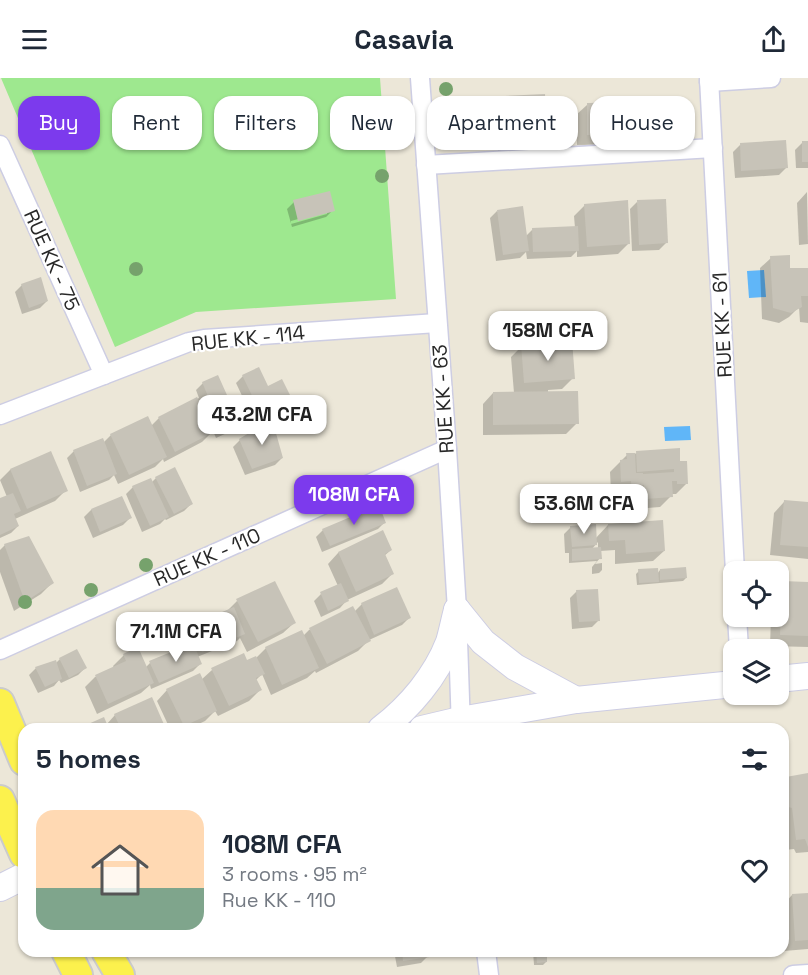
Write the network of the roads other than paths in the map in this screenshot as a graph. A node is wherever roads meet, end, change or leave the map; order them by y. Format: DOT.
graph roads {
  1 [pos="420,78"];
  2 [pos="771,78"];
  3 [pos="709,80"];
  4 [pos="0,144"];
  5 [pos="713,148"];
  6 [pos="426,165"];
  7 [pos="437,323"];
  8 [pos="104,375"];
  9 [pos="0,415"];
  10 [pos="447,449"];
  11 [pos="734,561"];
  12 [pos="456,610"];
  13 [pos="0,650"];
  14 [pos="808,676"];
  15 [pos="789,678"];
  16 [pos="723,685"];
  17 [pos="576,700"];
  18 [pos="0,703"];
  19 [pos="389,723"];
  20 [pos="461,723"];
  21 [pos="470,723"];
  22 [pos="18,746"];
  23 [pos="0,800"];
  24 [pos="18,840"];
  25 [pos="18,879"];
  26 [pos="0,888"];
  27 [pos="69,957"];
  28 [pos="110,957"];
  29 [pos="487,957"];
  30 [pos="808,974"];
  31 [pos="78,975"];
  32 [pos="120,975"];
  33 [pos="489,975"];
  34 [pos="793,975"];
  1 -- 6 [label="street, RUE KK - 63"];
  2 -- 3 [label="street"];
  3 -- 5 [label="street, RUE KK - 61"];
  4 -- 8 [label="street, RUE KK - 75"];
  5 -- 6 [label="street"];
  5 -- 11 [label="street, RUE KK - 61"];
  6 -- 7 [label="street, RUE KK - 63"];
  7 -- 8 [label="street, RUE KK - 114"];
  7 -- 10 [label="street, RUE KK - 63"];
  8 -- 9 [label="street, RUE KK - 114"];
  10 -- 12 [label="street, RUE KK - 63"];
  10 -- 13 [label="street, RUE KK - 110"];
  12 -- 17 [label="street"];
  12 -- 19 [label="street"];
  12 -- 20 [label="street, RUE KK - 63"];
  14 -- 15 [label="street"];
  16 -- 17 [label="street"];
  17 -- 21 [label="street"];
  18 -- 22 [label="main road"];
  23 -- 24 [label="main road"];
  25 -- 26 [label="street"];
  27 -- 31 [label="main road"];
  28 -- 32 [label="main road"];
  29 -- 33 [label="street"];
  30 -- 34 [label="street"];
}
